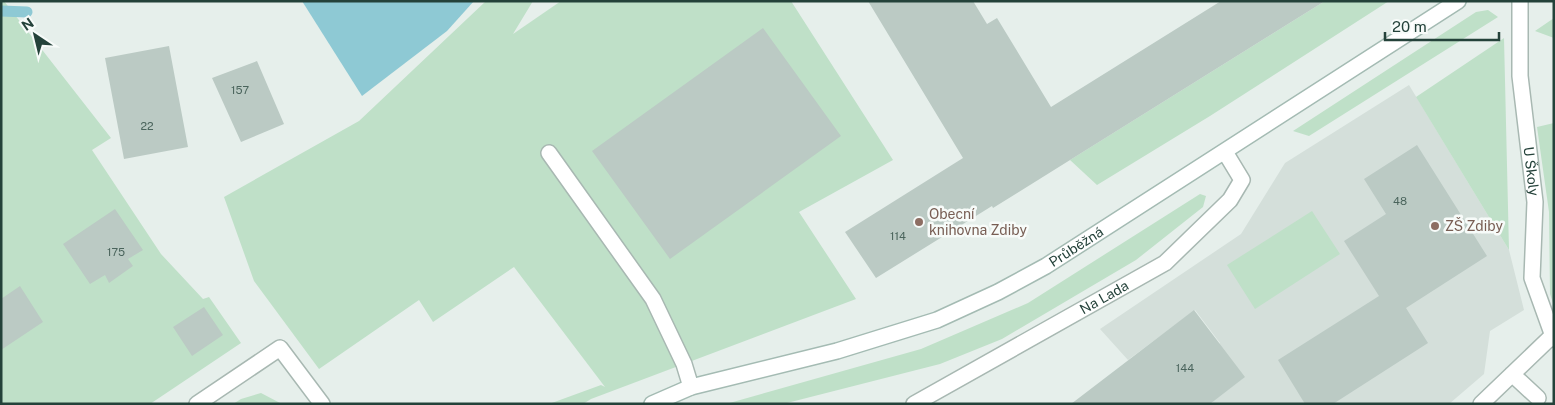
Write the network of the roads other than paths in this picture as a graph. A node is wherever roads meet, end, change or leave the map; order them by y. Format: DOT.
graph roads {
  1 [pos="1458,1"];
  2 [pos="1520,1"];
  3 [pos="1225,152"];
  4 [pos="549,153"];
  5 [pos="1553,337"];
  6 [pos="1512,374"];
  7 [pos="691,388"];
  8 [pos="1538,398"];
  9 [pos="197,404"];
  10 [pos="322,404"];
  11 [pos="652,404"];
  12 [pos="914,404"];
  13 [pos="1481,404"];
  1 -- 3 [label="street, Průběžná"];
  2 -- 5 [label="street, U Školy"];
  3 -- 7 [label="street, Průběžná"];
  3 -- 12 [label="street, Na Lada"];
  4 -- 7 [label="street"];
  5 -- 6 [label="street"];
  6 -- 8 [label="street"];
  6 -- 13 [label="street"];
  7 -- 11 [label="street, Průběžná"];
  9 -- 10 [label="street"];
}
